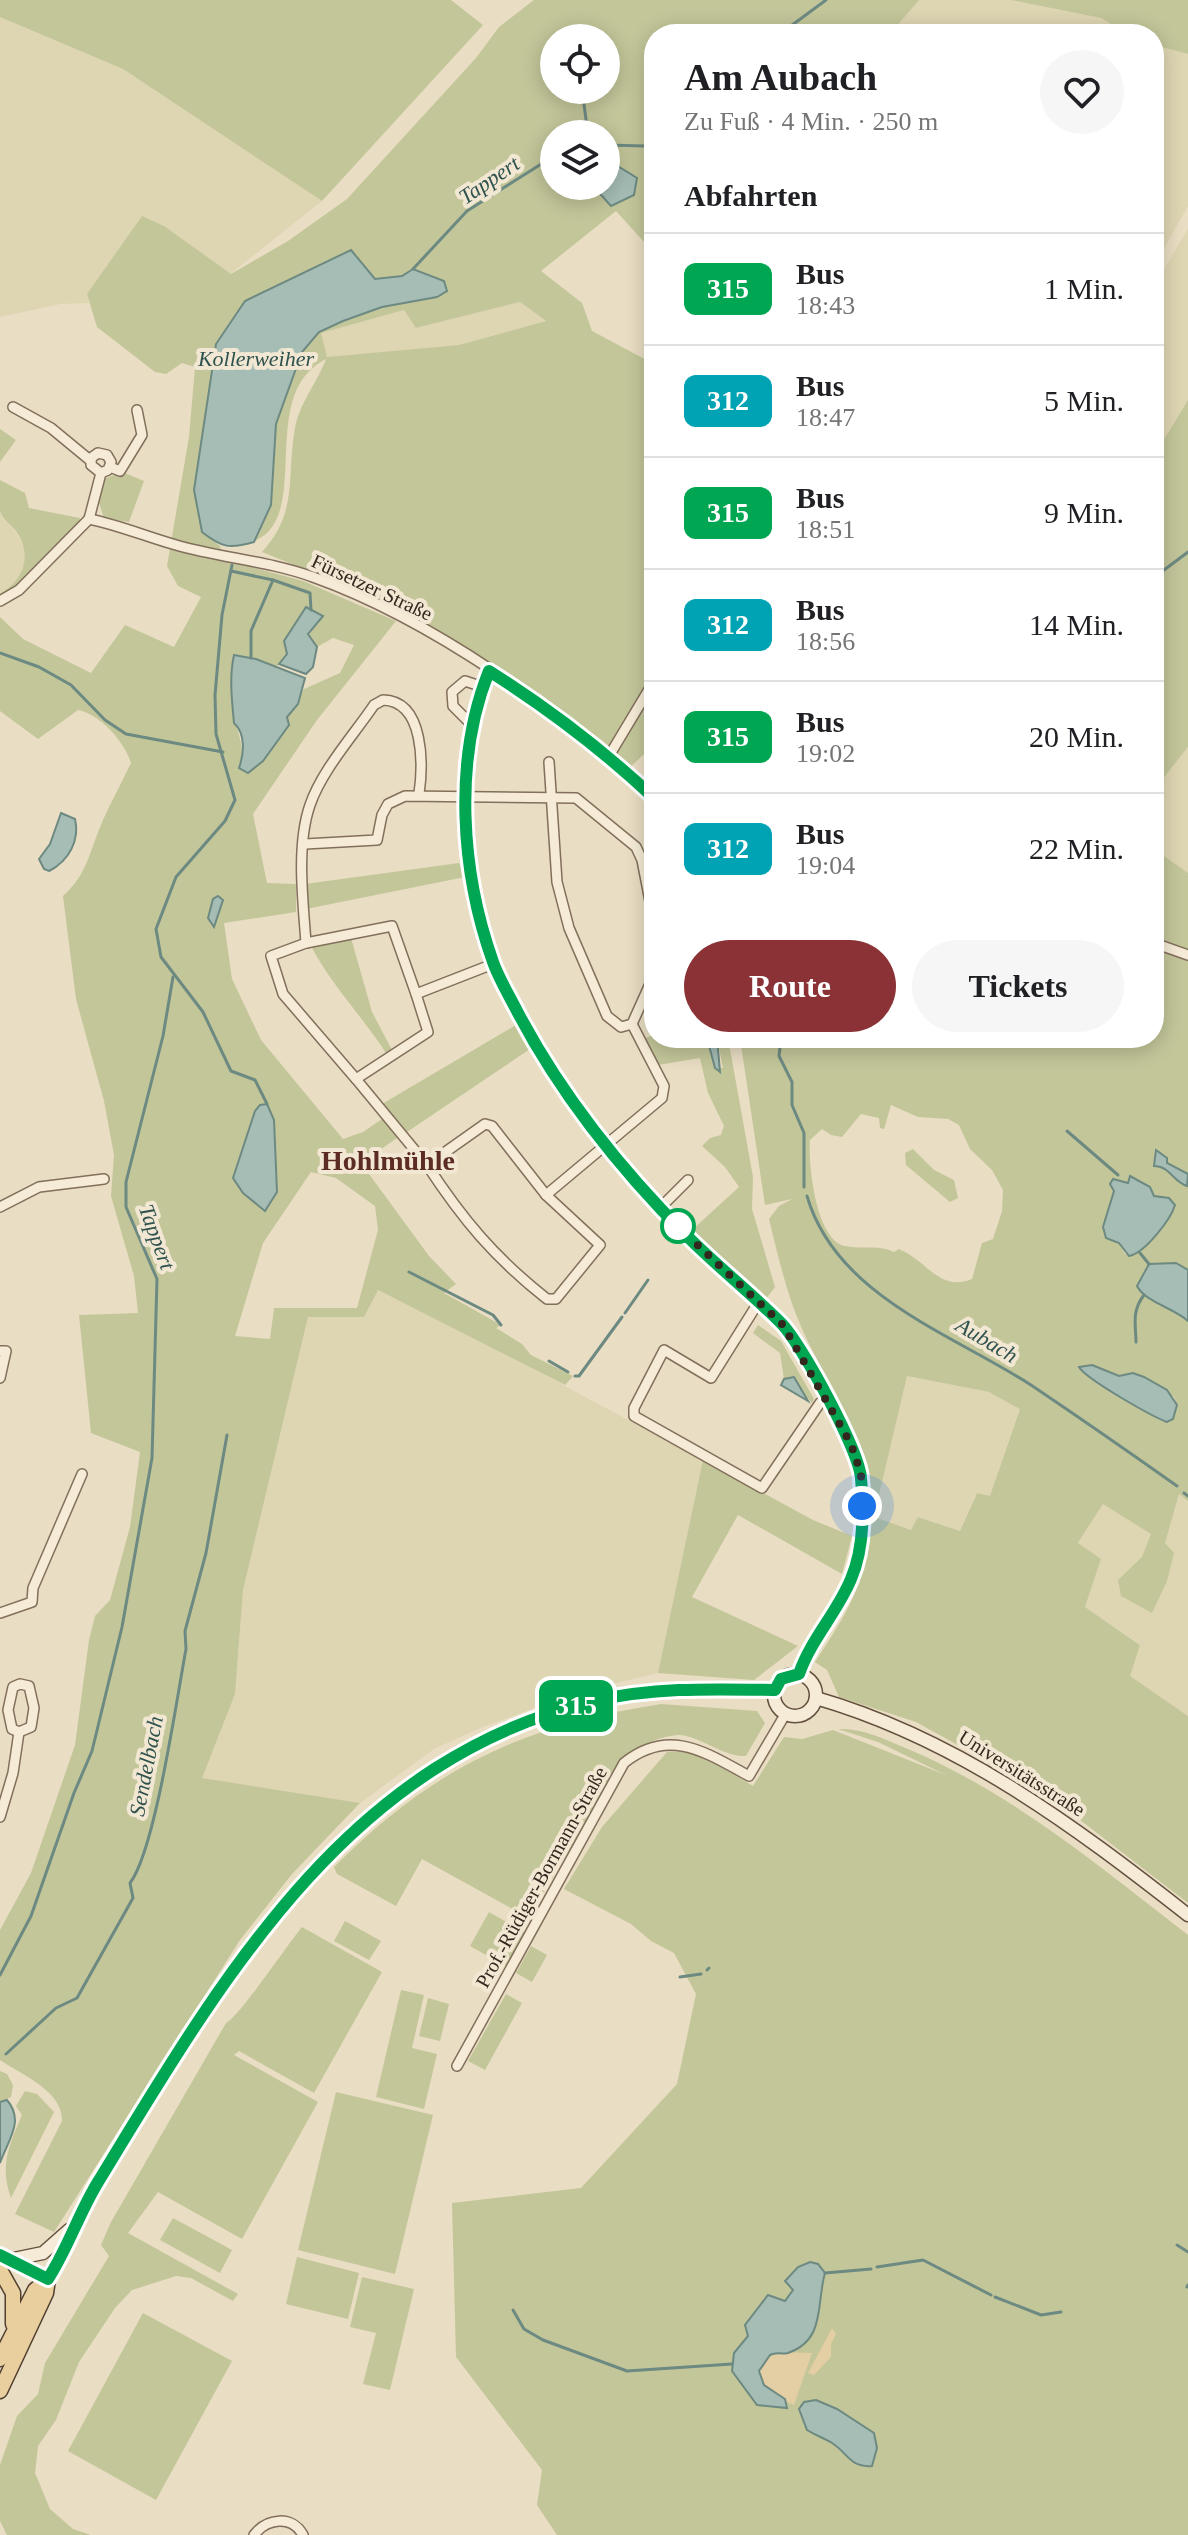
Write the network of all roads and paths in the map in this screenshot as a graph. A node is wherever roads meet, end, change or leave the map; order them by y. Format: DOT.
graph roads {
  1 [pos="13,407"];
  2 [pos="137,410"];
  3 [pos="91,461"];
  4 [pos="110,467"];
  5 [pos="101,473"];
  6 [pos="89,519"];
  7 [pos="0,601"];
  8 [pos="489,671"];
  9 [pos="483,687"];
  10 [pos="644,698"];
  11 [pos="473,726"];
  12 [pos="609,756"];
  13 [pos="549,762"];
  14 [pos="644,789"];
  15 [pos="419,794"];
  16 [pos="466,798"];
  17 [pos="551,798"];
  18 [pos="305,844"];
  19 [pos="644,870"];
  20 [pos="306,943"];
  21 [pos="1164,947"];
  22 [pos="1188,955"];
  23 [pos="493,964"];
  24 [pos="416,994"];
  25 [pos="644,997"];
  26 [pos="632,1024"];
  27 [pos="356,1079"];
  28 [pos="605,1146"];
  29 [pos="427,1165"];
  30 [pos="104,1179"];
  31 [pos="688,1180"];
  32 [pos="546,1195"];
  33 [pos="0,1207"];
  34 [pos="660,1208"];
  35 [pos="758,1303"];
  36 [pos="0,1351"];
  37 [pos="0,1378"];
  38 [pos="827,1399"];
  39 [pos="82,1474"];
  40 [pos="0,1613"];
  41 [pos="799,1674"];
  42 [pos="775,1690"];
  43 [pos="816,1698"];
  44 [pos="786,1713"];
  45 [pos="19,1732"];
  46 [pos="1,1813"];
  47 [pos="1188,1915"];
  48 [pos="457,2066"];
  49 [pos="79,2219"];
  50 [pos="3,2262"];
  51 [pos="48,2279"];
  52 [pos="9,2340"];
  53 [pos="0,2359"];
  54 [pos="0,2391"];
  55 [pos="254,2535"];
  56 [pos="303,2535"];
  1 -- 3 [label="street"];
  2 -- 4 [label="street"];
  3 -- 4 [label="street"];
  3 -- 5 [label="street"];
  4 -- 5 [label="street"];
  5 -- 6 [label="street"];
  6 -- 7 [label="street"];
  6 -- 8 [label="street, Fürsetzer Straße"];
  8 -- 9 [label="street"];
  8 -- 12 [label="street, Fürsetzer Straße"];
  9 -- 11 [label="street"];
  9 -- 11 [label="street"];
  10 -- 12 [label="street"];
  11 -- 16 [label="street"];
  12 -- 14 [label="street, Fürsetzer Straße"];
  13 -- 17 [label="street"];
  15 -- 16 [label="street"];
  15 -- 18 [label="street"];
  15 -- 18 [label="street"];
  16 -- 17 [label="street"];
  16 -- 23 [label="street"];
  17 -- 19 [label="street"];
  17 -- 26 [label="street"];
  18 -- 20 [label="street"];
  20 -- 24 [label="street"];
  20 -- 27 [label="street"];
  21 -- 22 [label="street"];
  23 -- 24 [label="street"];
  23 -- 28 [label="street"];
  24 -- 27 [label="street"];
  25 -- 26 [label="street"];
  26 -- 28 [label="street"];
  27 -- 29 [label="street"];
  28 -- 32 [label="street"];
  28 -- 34 [label="street"];
  29 -- 32 [label="street"];
  29 -- 32 [label="street"];
  30 -- 33 [label="street"];
  31 -- 34 [label="street"];
  34 -- 35 [label="street"];
  35 -- 38 [label="street"];
  35 -- 38 [label="street"];
  36 -- 37 [label="street"];
  38 -- 41 [label="street"];
  39 -- 40 [label="street"];
  41 -- 42 [label="main road"];
  41 -- 43 [label="main road"];
  42 -- 44 [label="main road"];
  42 -- 49 [label="main road"];
  43 -- 44 [label="main road"];
  43 -- 47 [label="main road, Universitätsstraße"];
  44 -- 48 [label="street, Prof.-Rüdiger-Bormann-Straße"];
  45 -- 45 [label="street"];
  45 -- 46 [label="street"];
  49 -- 50 [label="main road"];
  49 -- 51 [label="main road"];
  50 -- 51 [label="main road"];
  50 -- 52 [label="main road"];
  51 -- 52 [label="main road"];
  51 -- 54 [label="main road"];
  52 -- 53 [label="main road"];
  55 -- 56 [label="street"];
}
